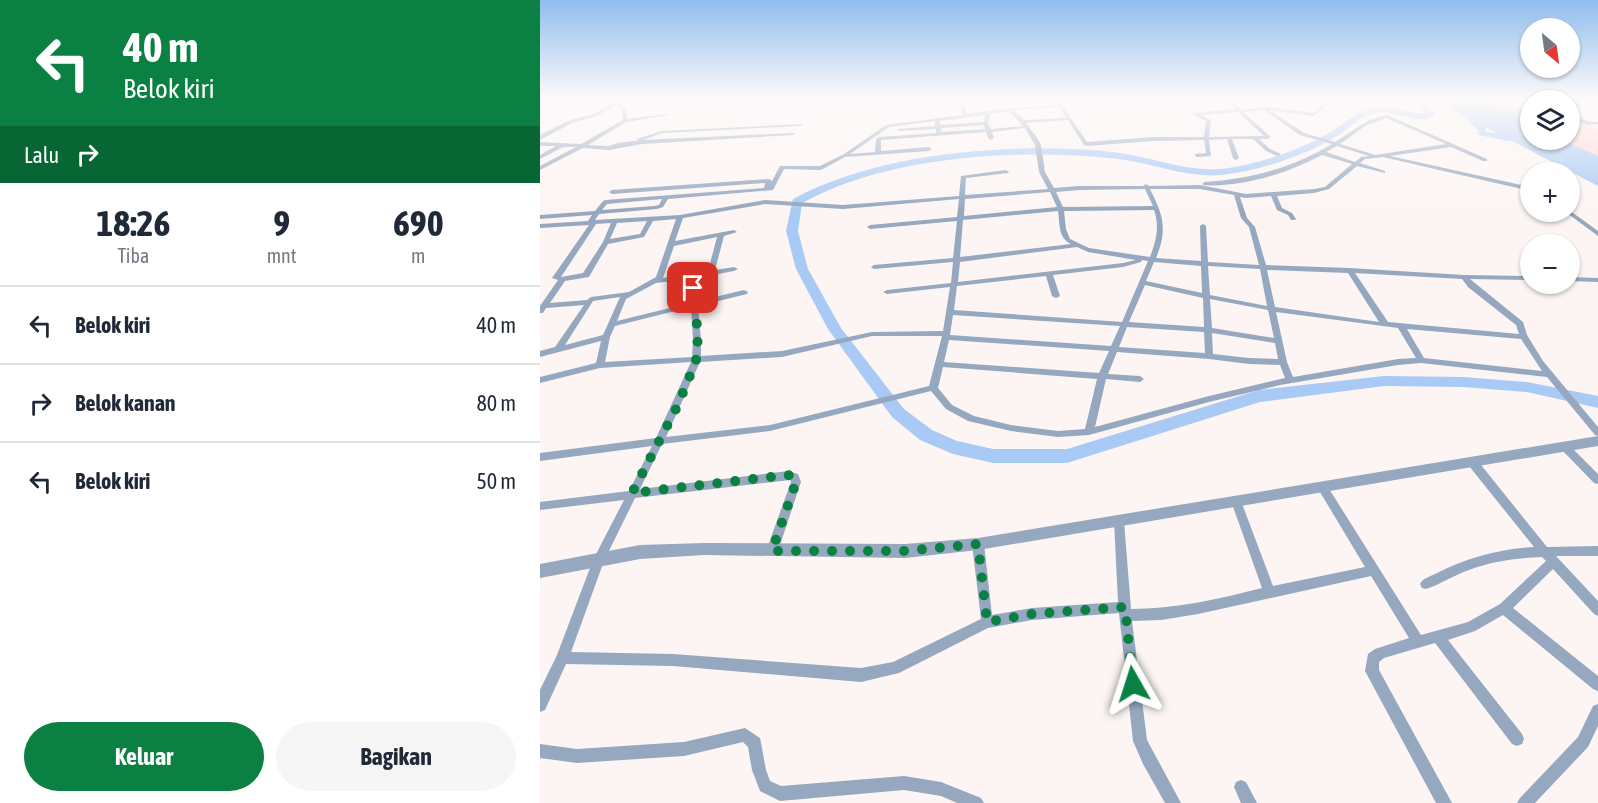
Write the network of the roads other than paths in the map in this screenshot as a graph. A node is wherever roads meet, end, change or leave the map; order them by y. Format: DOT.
graph roads {
  1 [pos="598,136"];
  2 [pos="636,136"];
  3 [pos="650,136"];
  4 [pos="708,136"];
  5 [pos="750,136"];
  6 [pos="872,136"];
  7 [pos="896,136"];
  8 [pos="1032,136"];
  9 [pos="1081,136"];
  10 [pos="1267,136"];
  11 [pos="1313,136"];
  12 [pos="1346,136"];
  13 [pos="1433,136"];
  14 [pos="1208,138"];
  15 [pos="1229,138"];
  16 [pos="1255,138"];
  17 [pos="706,139"];
  18 [pos="868,139"];
  19 [pos="879,139"];
  20 [pos="540,144"];
  21 [pos="562,144"];
  22 [pos="629,144"];
  23 [pos="1337,144"];
  24 [pos="1452,145"];
  25 [pos="582,146"];
  26 [pos="615,146"];
  27 [pos="929,149"];
  28 [pos="878,153"];
  29 [pos="1322,153"];
  30 [pos="1278,154"];
  31 [pos="1197,155"];
  32 [pos="1378,155"];
  33 [pos="844,156"];
  34 [pos="540,157"];
  35 [pos="1236,158"];
  36 [pos="1485,160"];
  37 [pos="1357,163"];
  38 [pos="540,168"];
  39 [pos="1006,172"];
  40 [pos="1383,172"];
  41 [pos="697,185"];
  42 [pos="1146,186"];
  43 [pos="1184,186"];
  44 [pos="1520,187"];
  45 [pos="1053,189"];
  46 [pos="612,192"];
  47 [pos="1273,194"];
  48 [pos="1237,195"];
  49 [pos="691,196"];
  50 [pos="962,196"];
  51 [pos="765,202"];
  52 [pos="1157,208"];
  53 [pos="1060,209"];
  54 [pos="598,212"];
  55 [pos="540,217"];
  56 [pos="680,217"];
  57 [pos="959,218"];
  58 [pos="651,219"];
  59 [pos="1293,219"];
  60 [pos="615,220"];
  61 [pos="1580,220"];
  62 [pos="592,222"];
  63 [pos="540,226"];
  64 [pos="1203,226"];
  65 [pos="870,227"];
  66 [pos="734,232"];
  67 [pos="1598,234"];
  68 [pos="721,235"];
  69 [pos="606,242"];
  70 [pos="671,244"];
  71 [pos="1075,246"];
  72 [pos="1141,259"];
  73 [pos="956,260"];
  74 [pos="1151,260"];
  75 [pos="1204,264"];
  76 [pos="1264,266"];
  77 [pos="874,267"];
  78 [pos="734,268"];
  79 [pos="1349,270"];
  80 [pos="711,273"];
  81 [pos="1049,273"];
  82 [pos="694,276"];
  83 [pos="1464,277"];
  84 [pos="1520,278"];
  85 [pos="563,279"];
  86 [pos="1580,279"];
  87 [pos="1598,280"];
  88 [pos="657,281"];
  89 [pos="1142,282"];
  90 [pos="955,284"];
  91 [pos="744,292"];
  92 [pos="887,292"];
  93 [pos="629,294"];
  94 [pos="1056,296"];
  95 [pos="1208,298"];
  96 [pos="588,302"];
  97 [pos="693,304"];
  98 [pos="542,308"];
  99 [pos="1272,308"];
  100 [pos="950,312"];
  101 [pos="613,324"];
  102 [pos="1124,324"];
  103 [pos="1385,324"];
  104 [pos="1401,326"];
  105 [pos="1208,330"];
  106 [pos="946,335"];
  107 [pos="606,337"];
  108 [pos="1522,337"];
  109 [pos="1279,341"];
  110 [pos="559,348"];
  111 [pos="1113,350"];
  112 [pos="540,354"];
  113 [pos="1209,356"];
  114 [pos="697,357"];
  115 [pos="1420,360"];
  116 [pos="1283,362"];
  117 [pos="600,364"];
  118 [pos="940,364"];
  119 [pos="1551,375"];
  120 [pos="1102,377"];
  121 [pos="1140,379"];
  122 [pos="1290,380"];
  123 [pos="541,381"];
  124 [pos="933,388"];
  125 [pos="1089,432"];
  126 [pos="1598,433"];
  127 [pos="658,441"];
  128 [pos="1598,441"];
  129 [pos="1564,446"];
  130 [pos="540,457"];
  131 [pos="1473,463"];
  132 [pos="1598,480"];
  133 [pos="1322,487"];
  134 [pos="632,493"];
  135 [pos="1236,501"];
  136 [pos="540,506"];
  137 [pos="1119,521"];
  138 [pos="978,544"];
  139 [pos="772,551"];
  140 [pos="1598,551"];
  141 [pos="1549,556"];
  142 [pos="599,560"];
  143 [pos="1374,570"];
  144 [pos="540,571"];
  145 [pos="1426,584"];
  146 [pos="1269,592"];
  147 [pos="1504,608"];
  148 [pos="1598,610"];
  149 [pos="1125,611"];
  150 [pos="987,622"];
  151 [pos="1438,637"];
  152 [pos="1418,641"];
  153 [pos="562,657"];
  154 [pos="1598,684"];
  155 [pos="540,705"];
  156 [pos="1598,711"];
  157 [pos="1518,739"];
  158 [pos="540,751"];
  159 [pos="1240,787"];
  160 [pos="778,798"];
  161 [pos="976,803"];
  162 [pos="1173,803"];
  163 [pos="1249,803"];
  164 [pos="1444,803"];
  165 [pos="1525,803"];
  1 -- 25 [label="street"];
  2 -- 26 [label="street"];
  3 -- 22 [label="street"];
  4 -- 17 [label="street"];
  5 -- 17 [label="street"];
  6 -- 18 [label="street"];
  7 -- 19 [label="street"];
  8 -- 45 [label="street"];
  9 -- 14 [label="street"];
  10 -- 16 [label="street"];
  11 -- 23 [label="street"];
  12 -- 23 [label="street"];
  13 -- 24 [label="street"];
  14 -- 15 [label="street"];
  14 -- 31 [label="street"];
  15 -- 16 [label="street"];
  15 -- 35 [label="street"];
  16 -- 30 [label="street"];
  17 -- 22 [label="street"];
  18 -- 19 [label="street"];
  18 -- 33 [label="street"];
  19 -- 28 [label="street"];
  20 -- 21 [label="street"];
  21 -- 25 [label="street"];
  21 -- 34 [label="street"];
  22 -- 26 [label="street"];
  23 -- 29 [label="street"];
  23 -- 32 [label="street"];
  24 -- 32 [label="street"];
  24 -- 36 [label="street"];
  25 -- 26 [label="street"];
  25 -- 38 [label="street"];
  27 -- 28 [label="street"];
  28 -- 33 [label="street"];
  29 -- 37 [label="street"];
  29 -- 43 [label="street"];
  32 -- 37 [label="street"];
  32 -- 44 [label="street"];
  33 -- 51 [label="street"];
  37 -- 40 [label="street"];
  37 -- 47 [label="street"];
  39 -- 50 [label="street"];
  41 -- 46 [label="street"];
  41 -- 49 [label="street"];
  41 -- 49 [label="street"];
  42 -- 43 [label="street"];
  42 -- 45 [label="street"];
  42 -- 52 [label="street"];
  43 -- 48 [label="street"];
  45 -- 50 [label="street"];
  45 -- 53 [label="street"];
  47 -- 48 [label="street"];
  47 -- 59 [label="street"];
  48 -- 76 [label="street"];
  49 -- 54 [label="street"];
  50 -- 51 [label="street"];
  50 -- 57 [label="street"];
  51 -- 56 [label="street"];
  52 -- 53 [label="street"];
  52 -- 74 [label="street"];
  53 -- 57 [label="street"];
  53 -- 71 [label="street"];
  54 -- 55 [label="street"];
  54 -- 62 [label="street"];
  56 -- 58 [label="street"];
  56 -- 70 [label="street"];
  57 -- 65 [label="street"];
  57 -- 73 [label="street"];
  58 -- 60 [label="street"];
  58 -- 69 [label="street"];
  60 -- 62 [label="street"];
  60 -- 69 [label="street"];
  61 -- 67 [label="street"];
  62 -- 63 [label="street"];
  62 -- 85 [label="street"];
  64 -- 75 [label="street"];
  66 -- 68 [label="street"];
  68 -- 70 [label="street"];
  68 -- 80 [label="street"];
  69 -- 85 [label="street"];
  70 -- 88 [label="street"];
  71 -- 72 [label="street"];
  71 -- 73 [label="street"];
  72 -- 74 [label="street"];
  72 -- 81 [label="street"];
  73 -- 77 [label="street"];
  73 -- 90 [label="street"];
  74 -- 75 [label="street"];
  74 -- 89 [label="street"];
  75 -- 76 [label="street"];
  75 -- 95 [label="street"];
  76 -- 79 [label="street"];
  76 -- 99 [label="street"];
  78 -- 80 [label="street"];
  79 -- 83 [label="street"];
  79 -- 103 [label="street"];
  80 -- 82 [label="street"];
  81 -- 90 [label="street"];
  81 -- 94 [label="street"];
  82 -- 88 [label="street"];
  82 -- 97 [label="street"];
  83 -- 84 [label="street"];
  83 -- 108 [label="street"];
  85 -- 98 [label="street"];
  86 -- 87 [label="street"];
  88 -- 93 [label="street"];
  89 -- 95 [label="street"];
  89 -- 102 [label="street"];
  90 -- 92 [label="street"];
  90 -- 100 [label="street"];
  91 -- 97 [label="street"];
  93 -- 96 [label="street"];
  93 -- 101 [label="street"];
  95 -- 99 [label="street"];
  95 -- 105 [label="street"];
  96 -- 98 [label="street"];
  96 -- 110 [label="street"];
  97 -- 101 [label="street"];
  97 -- 114 [label="street"];
  99 -- 103 [label="street"];
  99 -- 109 [label="street"];
  100 -- 102 [label="street"];
  100 -- 106 [label="street"];
  101 -- 107 [label="street"];
  102 -- 105 [label="street"];
  102 -- 111 [label="street"];
  103 -- 104 [label="street"];
  104 -- 108 [label="street"];
  104 -- 115 [label="street"];
  105 -- 109 [label="street"];
  105 -- 113 [label="street"];
  106 -- 111 [label="street"];
  106 -- 114 [label="street"];
  106 -- 118 [label="street"];
  107 -- 110 [label="street"];
  107 -- 117 [label="street"];
  108 -- 119 [label="street"];
  109 -- 116 [label="street"];
  110 -- 112 [label="street"];
  111 -- 113 [label="street"];
  111 -- 120 [label="street"];
  113 -- 116 [label="street"];
  114 -- 117 [label="street"];
  114 -- 127 [label="street"];
  115 -- 119 [label="street"];
  115 -- 122 [label="street"];
  116 -- 122 [label="street"];
  117 -- 123 [label="street"];
  118 -- 120 [label="street"];
  118 -- 124 [label="street"];
  119 -- 126 [label="street"];
  120 -- 121 [label="street"];
  120 -- 125 [label="street"];
  122 -- 125 [label="street"];
  124 -- 125 [label="street"];
  124 -- 127 [label="street"];
  127 -- 130 [label="street"];
  127 -- 134 [label="street"];
  128 -- 129 [label="street"];
  129 -- 131 [label="street"];
  129 -- 132 [label="street"];
  131 -- 133 [label="street"];
  131 -- 141 [label="street"];
  133 -- 135 [label="street"];
  133 -- 143 [label="street"];
  134 -- 136 [label="street"];
  134 -- 139 [label="street"];
  134 -- 142 [label="street"];
  135 -- 137 [label="street"];
  135 -- 146 [label="street"];
  137 -- 138 [label="street"];
  137 -- 149 [label="street"];
  138 -- 139 [label="street"];
  138 -- 150 [label="street"];
  139 -- 142 [label="street"];
  140 -- 141 [label="street"];
  141 -- 145 [label="street"];
  141 -- 147 [label="street"];
  141 -- 148 [label="street"];
  142 -- 144 [label="street"];
  142 -- 153 [label="street"];
  143 -- 146 [label="street"];
  143 -- 152 [label="street"];
  146 -- 149 [label="street"];
  147 -- 151 [label="street"];
  147 -- 154 [label="street"];
  149 -- 150 [label="street"];
  149 -- 162 [label="street"];
  150 -- 153 [label="street"];
  151 -- 152 [label="street"];
  151 -- 157 [label="street"];
  152 -- 164 [label="street"];
  153 -- 155 [label="street"];
  156 -- 165 [label="street"];
  158 -- 160 [label="street"];
  159 -- 163 [label="street"];
  160 -- 161 [label="street"];
}
